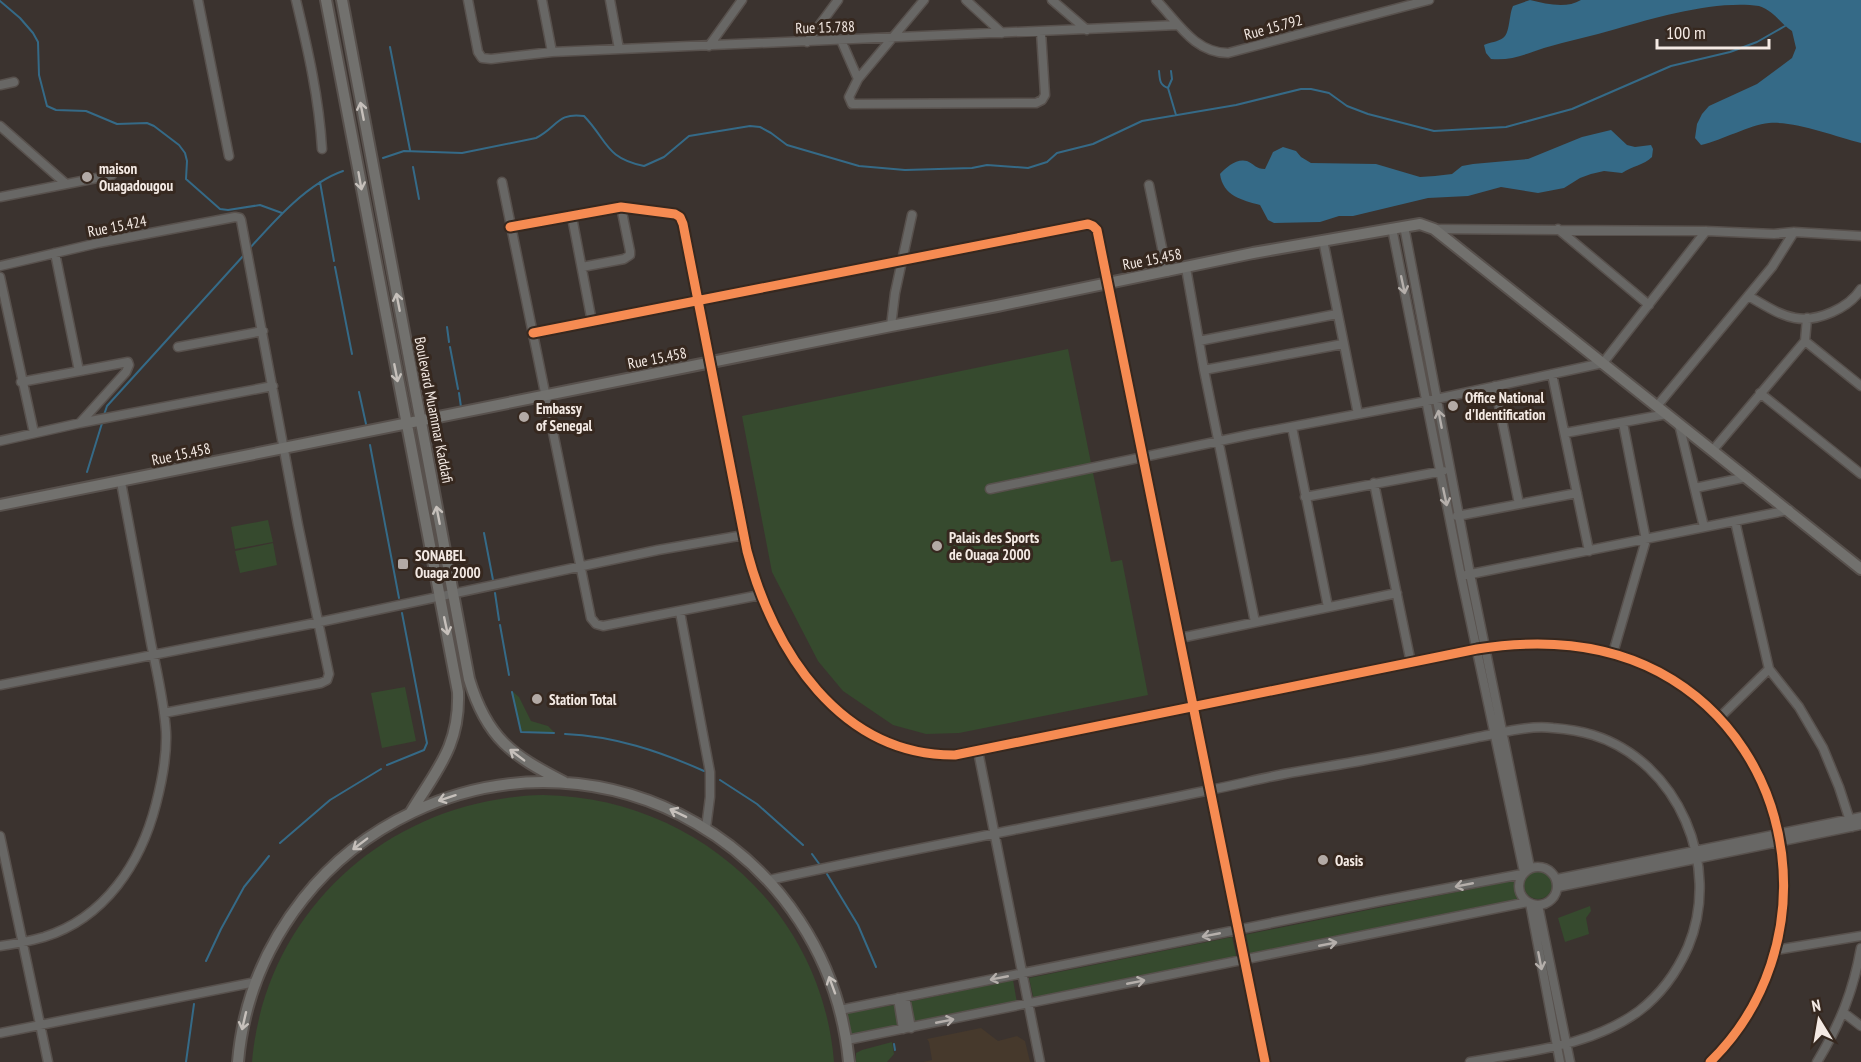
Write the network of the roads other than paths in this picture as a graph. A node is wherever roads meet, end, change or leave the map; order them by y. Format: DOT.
graph roads {
  1 [pos="198,0"];
  2 [pos="296,0"];
  3 [pos="326,0"];
  4 [pos="342,0"];
  5 [pos="468,0"];
  6 [pos="542,0"];
  7 [pos="610,0"];
  8 [pos="742,0"];
  9 [pos="838,0"];
  10 [pos="924,0"];
  11 [pos="966,0"];
  12 [pos="1052,0"];
  13 [pos="1156,0"];
  14 [pos="1422,1"];
  15 [pos="734,4"];
  16 [pos="1176,25"];
  17 [pos="1087,30"];
  18 [pos="1041,32"];
  19 [pos="1002,33"];
  20 [pos="893,38"];
  21 [pos="841,40"];
  22 [pos="807,42"];
  23 [pos="708,46"];
  24 [pos="620,49"];
  25 [pos="552,52"];
  26 [pos="858,79"];
  27 [pos="14,82"];
  28 [pos="0,85"];
  29 [pos="0,126"];
  30 [pos="11,136"];
  31 [pos="0,138"];
  32 [pos="322,149"];
  33 [pos="228,156"];
  34 [pos="112,175"];
  35 [pos="501,182"];
  36 [pos="65,183"];
  37 [pos="1149,184"];
  38 [pos="0,197"];
  39 [pos="621,207"];
  40 [pos="912,216"];
  41 [pos="572,217"];
  42 [pos="1404,226"];
  43 [pos="510,227"];
  44 [pos="1392,228"];
  45 [pos="1434,229"];
  46 [pos="1558,229"];
  47 [pos="1706,231"];
  48 [pos="1794,231"];
  49 [pos="1861,236"];
  50 [pos="1323,240"];
  51 [pos="55,253"];
  52 [pos="901,261"];
  53 [pos="0,266"];
  54 [pos="582,267"];
  55 [pos="1186,268"];
  56 [pos="1167,272"];
  57 [pos="0,277"];
  58 [pos="1108,283"];
  59 [pos="1860,294"];
  60 [pos="1748,296"];
  61 [pos="698,301"];
  62 [pos="1649,305"];
  63 [pos="1337,314"];
  64 [pos="1807,318"];
  65 [pos="592,322"];
  66 [pos="891,326"];
  67 [pos="263,331"];
  68 [pos="532,333"];
  69 [pos="1199,341"];
  70 [pos="1805,341"];
  71 [pos="1343,344"];
  72 [pos="178,347"];
  73 [pos="709,363"];
  74 [pos="1603,363"];
  75 [pos="1204,370"];
  76 [pos="79,371"];
  77 [pos="1552,374"];
  78 [pos="21,382"];
  79 [pos="273,386"];
  80 [pos="1495,386"];
  81 [pos="1861,386"];
  82 [pos="1760,393"];
  83 [pos="545,396"];
  84 [pos="1437,399"];
  85 [pos="1427,401"];
  86 [pos="1657,406"];
  87 [pos="1358,414"];
  88 [pos="1667,414"];
  89 [pos="420,420"];
  90 [pos="80,423"];
  91 [pos="406,423"];
  92 [pos="1623,423"];
  93 [pos="1679,424"];
  94 [pos="1292,427"];
  95 [pos="34,434"];
  96 [pos="1565,434"];
  97 [pos="0,441"];
  98 [pos="1218,441"];
  99 [pos="284,448"];
  100 [pos="1713,450"];
  101 [pos="1144,457"];
  102 [pos="1450,469"];
  103 [pos="1440,471"];
  104 [pos="1861,474"];
  105 [pos="1747,477"];
  106 [pos="121,482"];
  107 [pos="1374,483"];
  108 [pos="1695,488"];
  109 [pos="990,489"];
  110 [pos="1577,493"];
  111 [pos="1305,497"];
  112 [pos="1519,504"];
  113 [pos="0,505"];
  114 [pos="1789,510"];
  115 [pos="1460,515"];
  116 [pos="1449,517"];
  117 [pos="1735,521"];
  118 [pos="1704,527"];
  119 [pos="744,535"];
  120 [pos="1646,540"];
  121 [pos="1589,551"];
  122 [pos="580,566"];
  123 [pos="1861,569"];
  124 [pos="1465,575"];
  125 [pos="455,593"];
  126 [pos="1397,593"];
  127 [pos="760,595"];
  128 [pos="440,596"];
  129 [pos="1328,607"];
  130 [pos="680,612"];
  131 [pos="320,622"];
  132 [pos="1255,622"];
  133 [pos="1180,638"];
  134 [pos="1481,648"];
  135 [pos="1613,652"];
  136 [pos="153,654"];
  137 [pos="1411,663"];
  138 [pos="1769,669"];
  139 [pos="0,685"];
  140 [pos="1194,706"];
  141 [pos="164,713"];
  142 [pos="1719,718"];
  143 [pos="1497,734"];
  144 [pos="978,751"];
  145 [pos="567,783"];
  146 [pos="1211,790"];
  147 [pos="410,813"];
  148 [pos="1861,817"];
  149 [pos="1854,824"];
  150 [pos="706,828"];
  151 [pos="994,833"];
  152 [pos="0,836"];
  153 [pos="1780,837"];
  154 [pos="1697,854"];
  155 [pos="1525,871"];
  156 [pos="769,880"];
  157 [pos="4,881"];
  158 [pos="1557,883"];
  159 [pos="1532,904"];
  160 [pos="1239,930"];
  161 [pos="1861,936"];
  162 [pos="24,942"];
  163 [pos="0,946"];
  164 [pos="1861,948"];
  165 [pos="1776,951"];
  166 [pos="1245,960"];
  167 [pos="1022,973"];
  168 [pos="256,982"];
  169 [pos="901,998"];
  170 [pos="1028,1004"];
  171 [pos="840,1010"];
  172 [pos="1844,1013"];
  173 [pos="40,1025"];
  174 [pos="1861,1026"];
  175 [pos="907,1028"];
  176 [pos="0,1033"];
  177 [pos="847,1040"];
  178 [pos="1562,1045"];
  179 [pos="48,1062"];
  180 [pos="238,1062"];
  181 [pos="849,1062"];
  182 [pos="1040,1062"];
  183 [pos="1265,1062"];
  184 [pos="1470,1062"];
  185 [pos="1560,1062"];
  186 [pos="1570,1062"];
  187 [pos="1710,1062"];
  188 [pos="1817,1062"];
  1 -- 33 [label="street"];
  2 -- 32 [label="street"];
  3 -- 91 [label="main road, Boulevard Muammar Kaddafi, one-way"];
  89 -- 4 [label="main road, Boulevard Muammar Kaddafi, one-way"];
  5 -- 25 [label="street, Rue 15.788"];
  6 -- 25 [label="street"];
  7 -- 24 [label="street"];
  8 -- 15 [label="street"];
  9 -- 22 [label="street"];
  10 -- 20 [label="street"];
  11 -- 19 [label="street"];
  12 -- 17 [label="street"];
  13 -- 16 [label="street"];
  14 -- 16 [label="street, Rue 15.792"];
  15 -- 23 [label="street"];
  16 -- 17 [label="street, Rue 15.788"];
  17 -- 18 [label="street, Rue 15.788"];
  18 -- 19 [label="street, Rue 15.788"];
  18 -- 26 [label="street"];
  19 -- 20 [label="street, Rue 15.788"];
  20 -- 21 [label="street, Rue 15.788"];
  20 -- 26 [label="street"];
  21 -- 22 [label="street, Rue 15.788"];
  21 -- 26 [label="street"];
  22 -- 23 [label="street, Rue 15.788"];
  23 -- 24 [label="street, Rue 15.788"];
  24 -- 25 [label="street, Rue 15.788"];
  27 -- 28 [label="street"];
  29 -- 30 [label="street"];
  30 -- 31 [label="street"];
  30 -- 36 [label="street"];
  34 -- 36 [label="street"];
  35 -- 43 [label="street"];
  36 -- 38 [label="street"];
  37 -- 56 [label="street"];
  39 -- 41 [label="street"];
  39 -- 54 [label="street"];
  39 -- 61 [label="street"];
  40 -- 52 [label="street"];
  41 -- 43 [label="street"];
  41 -- 54 [label="street"];
  42 -- 44 [label="main road, Rue 15.458"];
  42 -- 45 [label="main road, Rue 15.458"];
  42 -- 84 [label="street"];
  43 -- 68 [label="street"];
  44 -- 50 [label="main road, Rue 15.458"];
  44 -- 85 [label="street, one-way"];
  45 -- 46 [label="street"];
  45 -- 74 [label="main road"];
  46 -- 47 [label="street"];
  46 -- 62 [label="street"];
  47 -- 48 [label="street"];
  47 -- 62 [label="street"];
  48 -- 49 [label="street"];
  48 -- 60 [label="street"];
  50 -- 55 [label="main road, Rue 15.458"];
  50 -- 63 [label="street"];
  51 -- 53 [label="street, Rue 15.424"];
  51 -- 67 [label="street, Rue 15.424"];
  51 -- 76 [label="street"];
  52 -- 58 [label="street"];
  52 -- 61 [label="street"];
  52 -- 66 [label="street"];
  54 -- 65 [label="street"];
  55 -- 56 [label="main road, Rue 15.458"];
  55 -- 69 [label="street"];
  56 -- 58 [label="main road, Rue 15.458"];
  57 -- 78 [label="street"];
  58 -- 66 [label="main road, Rue 15.458"];
  58 -- 101 [label="street"];
  59 -- 64 [label="street"];
  60 -- 64 [label="street"];
  60 -- 86 [label="street"];
  61 -- 65 [label="street"];
  61 -- 73 [label="street"];
  62 -- 74 [label="street"];
  63 -- 69 [label="street"];
  63 -- 71 [label="street"];
  64 -- 70 [label="street"];
  65 -- 68 [label="street"];
  66 -- 73 [label="main road, Rue 15.458"];
  67 -- 72 [label="street"];
  67 -- 79 [label="street"];
  68 -- 83 [label="street"];
  69 -- 75 [label="street"];
  70 -- 81 [label="street"];
  70 -- 82 [label="street"];
  71 -- 75 [label="street"];
  71 -- 87 [label="street"];
  73 -- 83 [label="main road, Rue 15.458"];
  73 -- 119 [label="street"];
  74 -- 77 [label="street"];
  74 -- 86 [label="main road"];
  75 -- 98 [label="street"];
  76 -- 78 [label="street"];
  76 -- 90 [label="street"];
  77 -- 80 [label="street"];
  77 -- 96 [label="street"];
  78 -- 95 [label="street"];
  79 -- 90 [label="street"];
  79 -- 99 [label="street"];
  80 -- 84 [label="street"];
  80 -- 112 [label="street"];
  82 -- 100 [label="street"];
  82 -- 104 [label="street"];
  83 -- 89 [label="main road, Rue 15.458"];
  83 -- 122 [label="street"];
  84 -- 85 [label="street"];
  102 -- 84 [label="street, one-way"];
  85 -- 87 [label="street"];
  85 -- 103 [label="street"];
  86 -- 88 [label="main road"];
  87 -- 94 [label="street"];
  88 -- 92 [label="street"];
  88 -- 93 [label="main road"];
  89 -- 91 [label="main road, Rue 15.458"];
  125 -- 89 [label="main road, Boulevard Muammar Kaddafi, one-way"];
  90 -- 95 [label="street"];
  91 -- 99 [label="main road, Rue 15.458"];
  91 -- 128 [label="main road, Boulevard Muammar Kaddafi"];
  92 -- 96 [label="street"];
  92 -- 120 [label="street"];
  93 -- 100 [label="main road"];
  93 -- 108 [label="street"];
  94 -- 98 [label="street"];
  94 -- 111 [label="street"];
  95 -- 97 [label="street"];
  96 -- 110 [label="street"];
  98 -- 101 [label="street"];
  98 -- 132 [label="street"];
  99 -- 106 [label="main road, Rue 15.458"];
  99 -- 131 [label="street"];
  100 -- 105 [label="main road"];
  101 -- 109 [label="street"];
  101 -- 133 [label="street"];
  102 -- 103 [label="street"];
  102 -- 115 [label="street"];
  103 -- 107 [label="street"];
  103 -- 116 [label="street, one-way"];
  105 -- 108 [label="street"];
  105 -- 114 [label="main road"];
  106 -- 113 [label="main road, Rue 15.458"];
  106 -- 136 [label="street"];
  107 -- 111 [label="street"];
  107 -- 126 [label="street"];
  108 -- 118 [label="street"];
  110 -- 112 [label="street"];
  110 -- 121 [label="street"];
  111 -- 129 [label="street"];
  112 -- 115 [label="street"];
  114 -- 117 [label="street"];
  114 -- 123 [label="main road"];
  115 -- 116 [label="street"];
  115 -- 124 [label="street"];
  116 -- 124 [label="street"];
  117 -- 118 [label="street"];
  117 -- 138 [label="street"];
  118 -- 120 [label="street"];
  119 -- 122 [label="street"];
  119 -- 127 [label="street"];
  120 -- 121 [label="street"];
  120 -- 135 [label="street"];
  121 -- 124 [label="street"];
  122 -- 125 [label="street"];
  122 -- 130 [label="street"];
  124 -- 134 [label="street"];
  125 -- 128 [label="street"];
  145 -- 125 [label="main road, Boulevard Muammar Kaddafi, one-way"];
  126 -- 129 [label="street"];
  126 -- 137 [label="street"];
  127 -- 130 [label="street"];
  127 -- 144 [label="street"];
  128 -- 131 [label="street"];
  128 -- 147 [label="main road, Boulevard Muammar Kaddafi, one-way"];
  129 -- 132 [label="street"];
  130 -- 150 [label="street"];
  131 -- 136 [label="street"];
  131 -- 141 [label="street"];
  132 -- 133 [label="street"];
  133 -- 140 [label="street"];
  134 -- 135 [label="street"];
  134 -- 137 [label="street"];
  134 -- 143 [label="street"];
  135 -- 142 [label="street"];
  136 -- 139 [label="street"];
  136 -- 141 [label="street"];
  137 -- 140 [label="street"];
  138 -- 142 [label="street"];
  138 -- 149 [label="street"];
  140 -- 144 [label="street"];
  140 -- 146 [label="street"];
  141 -- 162 [label="street"];
  142 -- 153 [label="street"];
  143 -- 146 [label="street"];
  143 -- 154 [label="street"];
  143 -- 155 [label="street"];
  144 -- 151 [label="street"];
  145 -- 147 [label="main road, one-way"];
  150 -- 145 [label="main road, one-way"];
  146 -- 151 [label="street"];
  146 -- 160 [label="street"];
  147 -- 168 [label="main road, one-way"];
  148 -- 149 [label="street"];
  149 -- 153 [label="street"];
  150 -- 156 [label="main road"];
  151 -- 156 [label="street"];
  151 -- 167 [label="street"];
  152 -- 157 [label="street"];
  153 -- 154 [label="street"];
  153 -- 165 [label="street"];
  154 -- 158 [label="street"];
  154 -- 178 [label="street"];
  155 -- 158 [label="street"];
  155 -- 159 [label="street"];
  155 -- 160 [label="street, one-way"];
  171 -- 156 [label="main road, one-way"];
  157 -- 162 [label="street"];
  158 -- 159 [label="street"];
  166 -- 159 [label="street, one-way"];
  159 -- 178 [label="street"];
  160 -- 166 [label="street"];
  160 -- 167 [label="street, one-way"];
  161 -- 165 [label="street"];
  162 -- 163 [label="street"];
  162 -- 173 [label="street"];
  164 -- 172 [label="street"];
  165 -- 187 [label="street"];
  170 -- 166 [label="street, one-way"];
  166 -- 183 [label="street"];
  167 -- 169 [label="street, one-way"];
  167 -- 170 [label="street"];
  168 -- 173 [label="street"];
  168 -- 180 [label="main road, one-way"];
  169 -- 171 [label="street"];
  169 -- 175 [label="street"];
  175 -- 170 [label="street, one-way"];
  170 -- 182 [label="street"];
  171 -- 177 [label="main road"];
  172 -- 174 [label="street"];
  172 -- 188 [label="street"];
  173 -- 176 [label="street"];
  173 -- 179 [label="street"];
  175 -- 177 [label="street"];
  177 -- 181 [label="main road"];
  178 -- 184 [label="street"];
  178 -- 185 [label="street"];
  178 -- 186 [label="street"];
}
